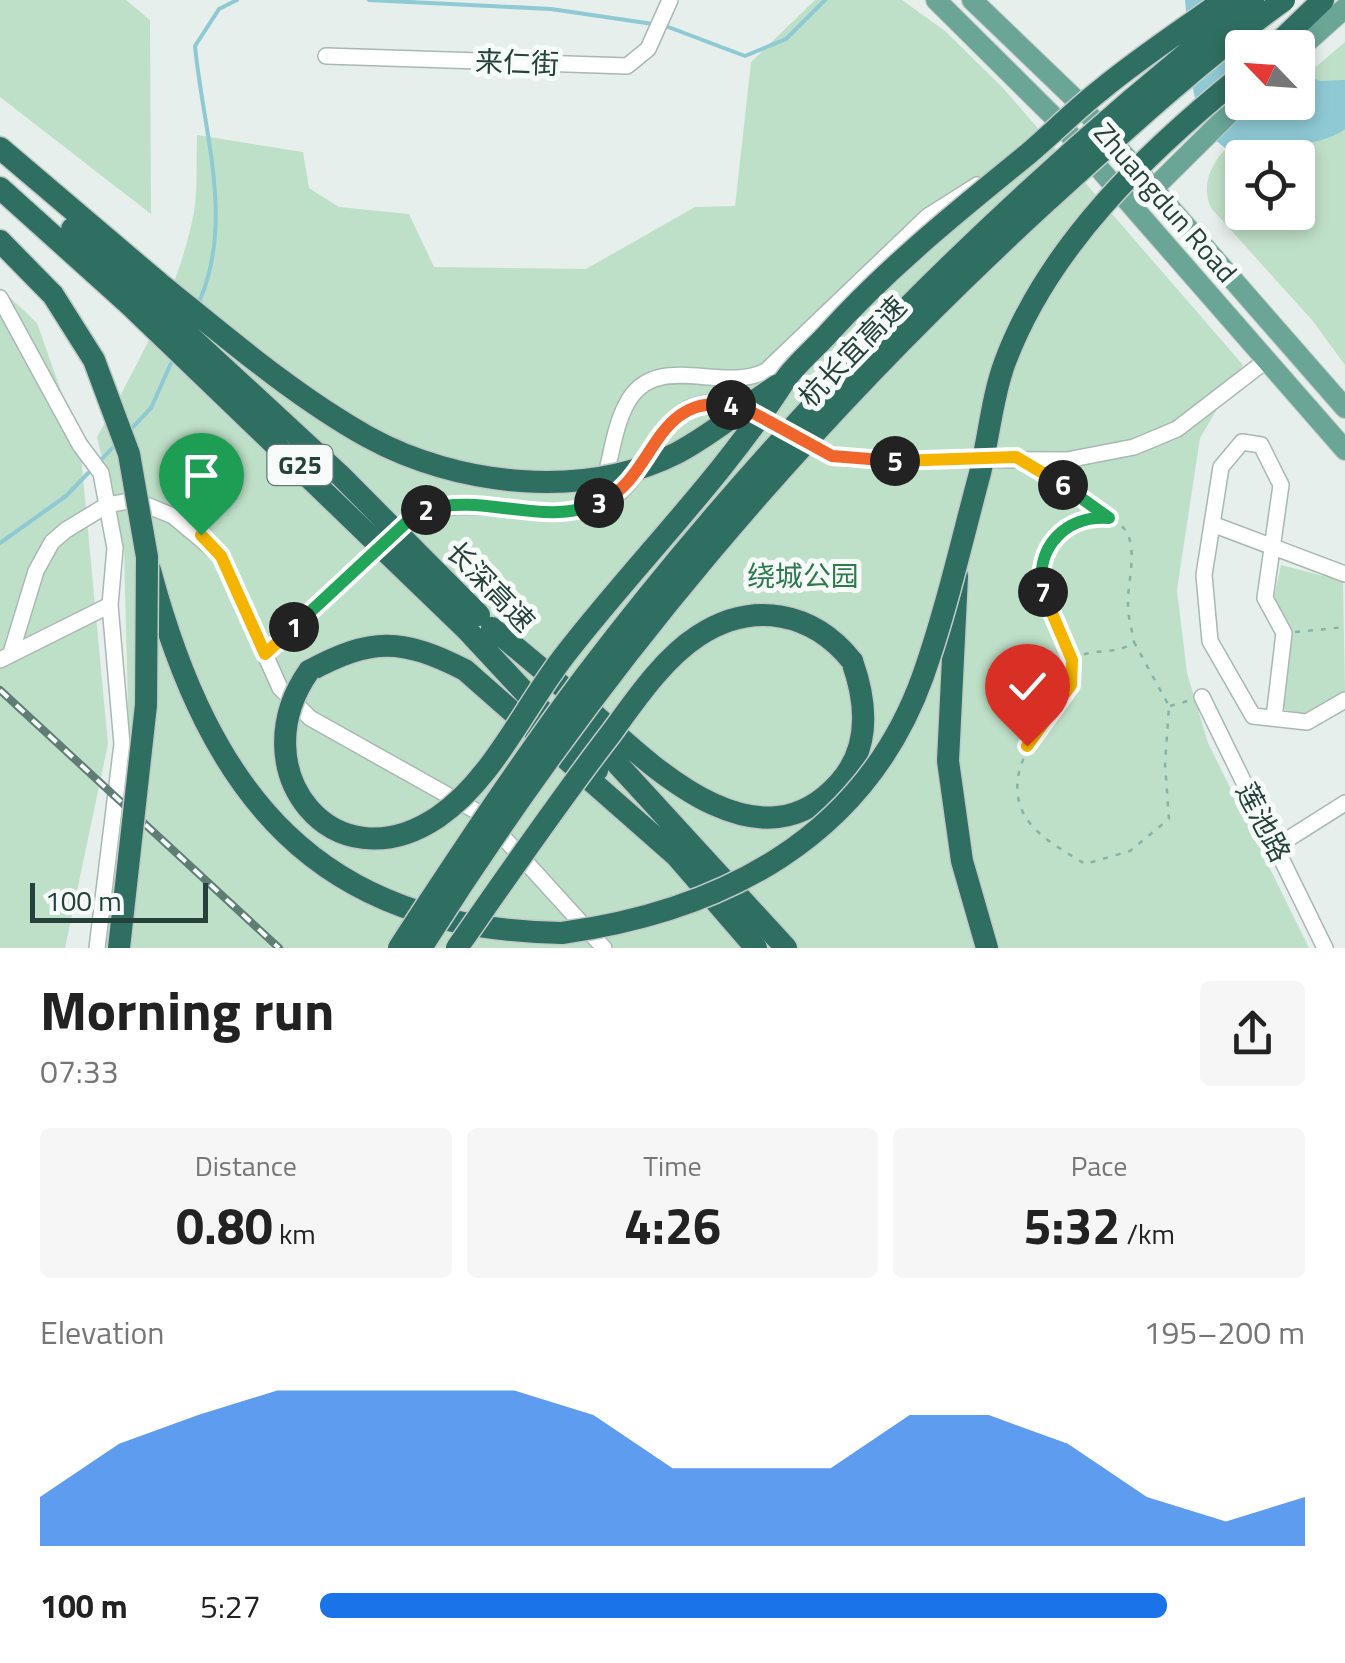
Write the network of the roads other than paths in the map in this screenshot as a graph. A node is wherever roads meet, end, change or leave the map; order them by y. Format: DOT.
graph roads {
  1 [pos="670,0"];
  2 [pos="936,0"];
  3 [pos="972,0"];
  4 [pos="1212,0"];
  5 [pos="1224,0"];
  6 [pos="1253,0"];
  7 [pos="1284,0"];
  8 [pos="1323,0"];
  9 [pos="1345,8"];
  10 [pos="1292,30"];
  11 [pos="1315,35"];
  12 [pos="326,56"];
  13 [pos="1225,89"];
  14 [pos="1075,99"];
  15 [pos="1056,118"];
  16 [pos="1225,118"];
  17 [pos="0,148"];
  18 [pos="0,163"];
  19 [pos="0,188"];
  20 [pos="1154,189"];
  21 [pos="1135,207"];
  22 [pos="0,241"];
  23 [pos="144,294"];
  24 [pos="0,298"];
  25 [pos="1268,359"];
  26 [pos="785,380"];
  27 [pos="1345,408"];
  28 [pos="1345,450"];
  29 [pos="107,505"];
  30 [pos="592,507"];
  31 [pos="1212,524"];
  32 [pos="1274,545"];
  33 [pos="958,546"];
  34 [pos="147,557"];
  35 [pos="1345,574"];
  36 [pos="110,605"];
  37 [pos="479,624"];
  38 [pos="265,654"];
  39 [pos="5,656"];
  40 [pos="1202,697"];
  41 [pos="1345,700"];
  42 [pos="1274,718"];
  43 [pos="1345,803"];
  44 [pos="1277,846"];
  45 [pos="681,860"];
  46 [pos="98,941"];
  47 [pos="119,948"];
  48 [pos="399,948"];
  49 [pos="420,948"];
  50 [pos="457,948"];
  51 [pos="604,948"];
  52 [pos="756,948"];
  53 [pos="786,948"];
  54 [pos="986,948"];
  55 [pos="1325,948"];
  1 -- 12 [label="street, 来仁街"];
  2 -- 15 [label="main road, Zhuangdun Road"];
  3 -- 14 [label="main road, Zhuangdun Road"];
  4 -- 14 [label="main road, bridge"];
  5 -- 26 [label="highway, bridge"];
  6 -- 48 [label="highway, 杭长宜高速, bridge"];
  7 -- 49 [label="highway, 杭长宜高速, bridge"];
  8 -- 10 [label="highway"];
  9 -- 11 [label="main road"];
  13 -- 33 [label="highway, bridge"];
  14 -- 15 [label="main road"];
  14 -- 20 [label="main road, Zhuangdun Road"];
  15 -- 21 [label="main road, Zhuangdun Road"];
  15 -- 30 [label="street"];
  16 -- 20 [label="main road"];
  17 -- 23 [label="highway"];
  18 -- 23 [label="highway, 长深高速 / G25"];
  19 -- 23 [label="highway, 长深高速 / G25"];
  20 -- 21 [label="main road"];
  20 -- 27 [label="main road, Zhuangdun Road"];
  21 -- 25 [label="main road, Zhuangdun Road"];
  22 -- 34 [label="highway, bridge"];
  23 -- 26 [label="highway, bridge"];
  23 -- 37 [label="highway, 长深高速 / G25, bridge"];
  24 -- 29 [label="street"];
  25 -- 28 [label="main road, Zhuangdun Road"];
  25 -- 30 [label="street"];
  26 -- 45 [label="highway, bridge"];
  29 -- 36 [label="street"];
  29 -- 38 [label="street"];
  29 -- 39 [label="street"];
  30 -- 38 [label="street"];
  31 -- 32 [label="street"];
  31 -- 32 [label="street"];
  31 -- 42 [label="street"];
  32 -- 35 [label="street"];
  32 -- 42 [label="street"];
  33 -- 34 [label="highway, bridge"];
  33 -- 54 [label="highway, bridge"];
  34 -- 47 [label="highway, bridge"];
  36 -- 39 [label="street"];
  36 -- 46 [label="street"];
  37 -- 45 [label="highway, 长深高速 / G25"];
  37 -- 50 [label="highway, bridge"];
  37 -- 53 [label="highway, 长深高速 / G25"];
  38 -- 51 [label="street"];
  40 -- 44 [label="street, 莲池路"];
  41 -- 42 [label="street"];
  43 -- 44 [label="street"];
  44 -- 55 [label="street, 莲池路"];
  45 -- 52 [label="highway, 长深高速 / G25"];
}
